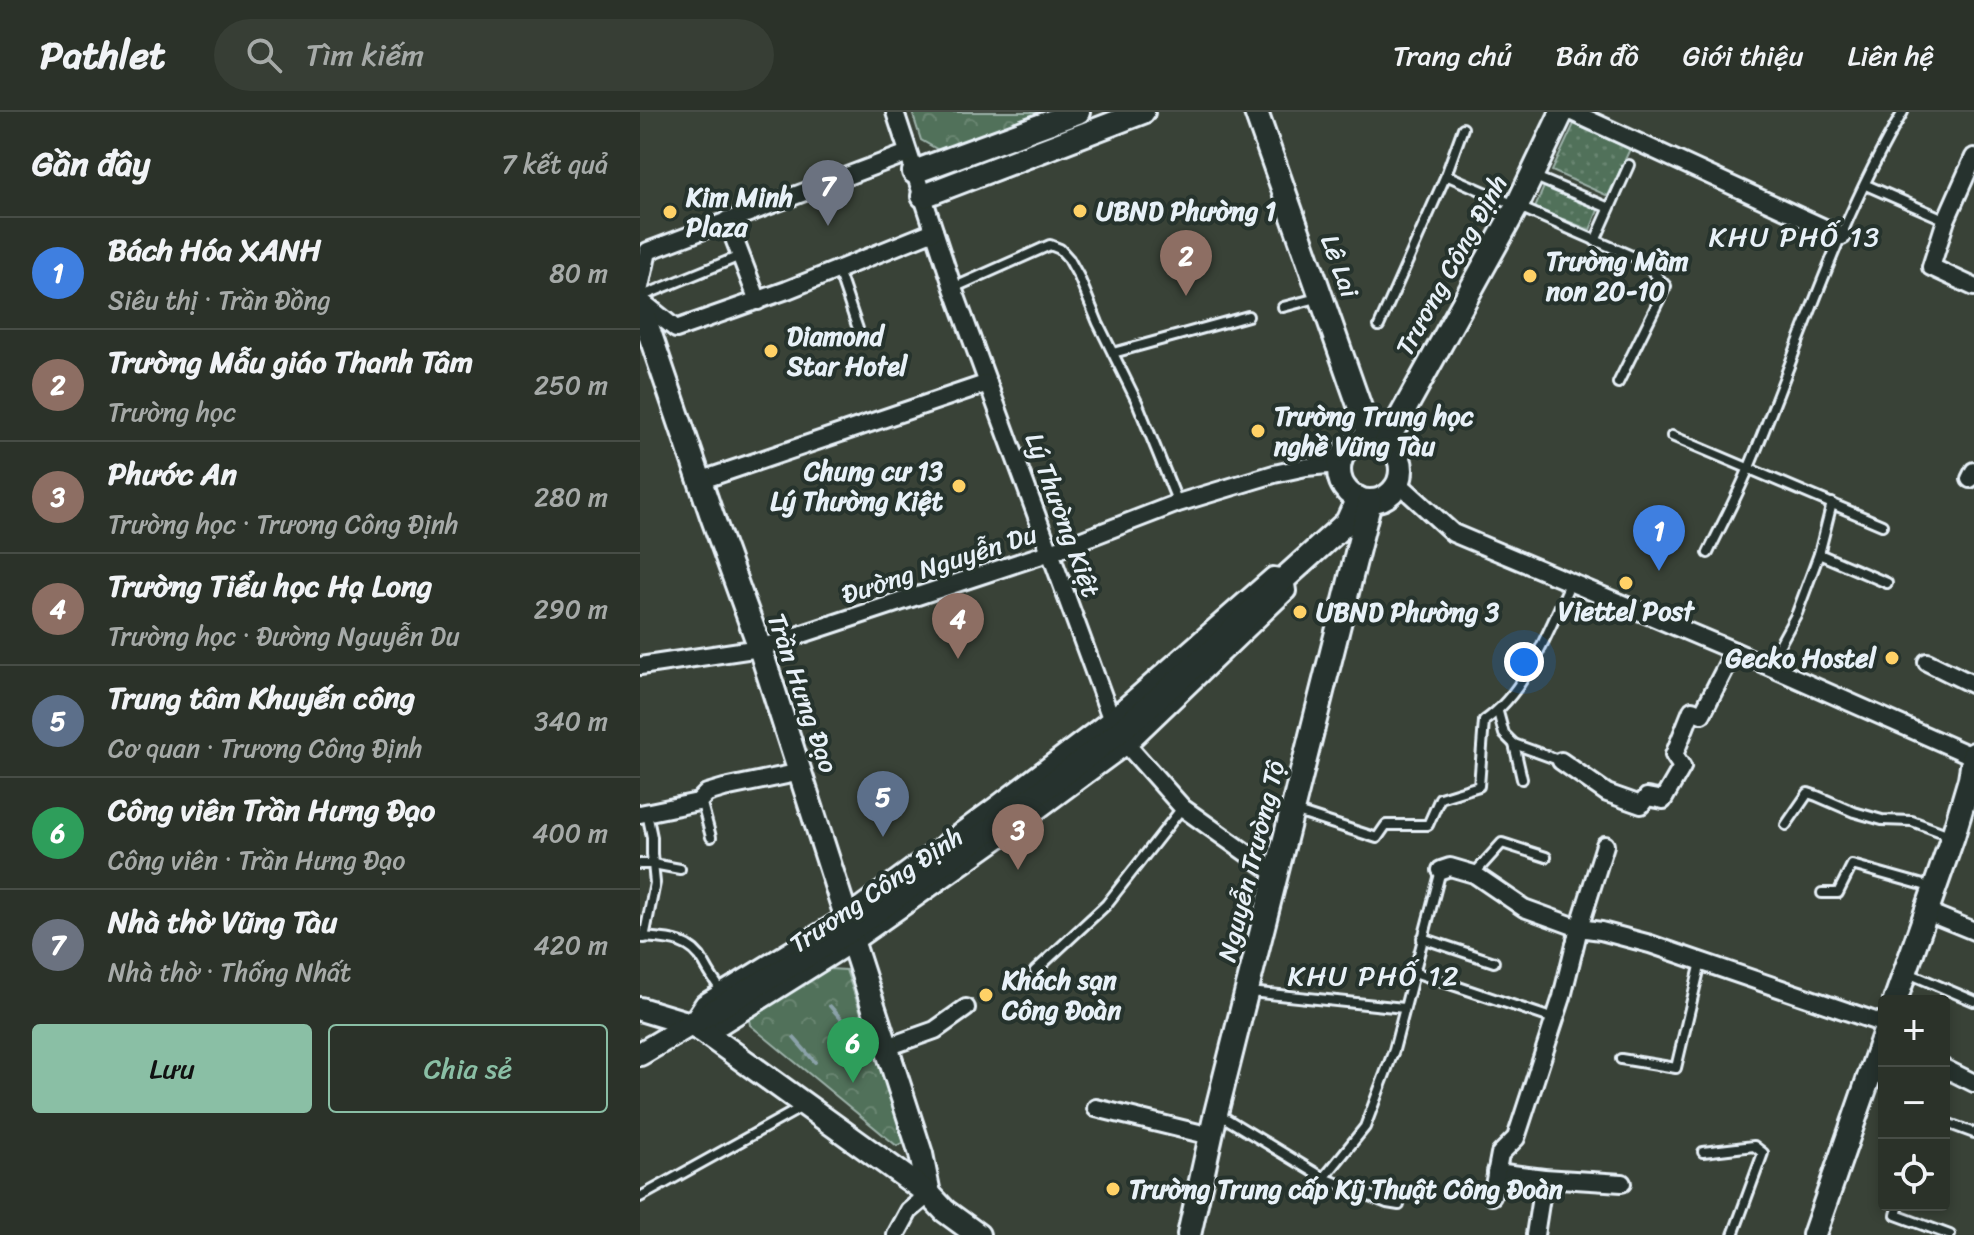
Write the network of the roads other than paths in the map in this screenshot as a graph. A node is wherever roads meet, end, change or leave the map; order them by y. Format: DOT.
graph roads {
  1 [pos="895,112"];
  2 [pos="1143,112"];
  3 [pos="1256,112"];
  4 [pos="1562,112"];
  5 [pos="1572,112"];
  6 [pos="1903,112"];
  7 [pos="1074,113"];
  8 [pos="1463,128"];
  9 [pos="1079,137"];
  10 [pos="1974,157"];
  11 [pos="911,162"];
  12 [pos="1629,165"];
  13 [pos="1446,175"];
  14 [pos="1532,175"];
  15 [pos="1866,185"];
  16 [pos="923,196"];
  17 [pos="1517,206"];
  18 [pos="1609,208"];
  19 [pos="727,220"];
  20 [pos="1946,220"];
  21 [pos="934,231"];
  22 [pos="1842,236"];
  23 [pos="1595,241"];
  24 [pos="741,256"];
  25 [pos="838,270"];
  26 [pos="640,287"];
  27 [pos="1974,287"];
  28 [pos="953,288"];
  29 [pos="1321,297"];
  30 [pos="640,301"];
  31 [pos="758,301"];
  32 [pos="1283,307"];
  33 [pos="1248,316"];
  34 [pos="1379,326"];
  35 [pos="858,329"];
  36 [pos="1113,353"];
  37 [pos="988,383"];
  38 [pos="1618,383"];
  39 [pos="1672,436"];
  40 [pos="1378,441"];
  41 [pos="1339,464"];
  42 [pos="1749,468"];
  43 [pos="699,481"];
  44 [pos="1398,483"];
  45 [pos="1364,500"];
  46 [pos="1178,503"];
  47 [pos="1832,503"];
  48 [pos="1882,525"];
  49 [pos="1051,552"];
  50 [pos="1708,553"];
  51 [pos="1819,554"];
  52 [pos="1571,582"];
  53 [pos="1887,583"];
  54 [pos="760,648"];
  55 [pos="1734,651"];
  56 [pos="1927,662"];
  57 [pos="640,666"];
  58 [pos="1768,667"];
  59 [pos="1974,685"];
  60 [pos="1498,712"];
  61 [pos="1119,732"];
  62 [pos="1514,744"];
  63 [pos="1561,761"];
  64 [pos="1972,767"];
  65 [pos="801,772"];
  66 [pos="1522,779"];
  67 [pos="701,799"];
  68 [pos="1183,808"];
  69 [pos="1293,810"];
  70 [pos="644,814"];
  71 [pos="1786,825"];
  72 [pos="1953,836"];
  73 [pos="711,837"];
  74 [pos="1605,845"];
  75 [pos="1546,857"];
  76 [pos="640,864"];
  77 [pos="653,864"];
  78 [pos="680,869"];
  79 [pos="1441,870"];
  80 [pos="1276,874"];
  81 [pos="1474,874"];
  82 [pos="1934,888"];
  83 [pos="1822,893"];
  84 [pos="1925,911"];
  85 [pos="1579,928"];
  86 [pos="850,930"];
  87 [pos="1974,931"];
  88 [pos="642,938"];
  89 [pos="1422,938"];
  90 [pos="1701,961"];
  91 [pos="1494,962"];
  92 [pos="1035,971"];
  93 [pos="1905,971"];
  94 [pos="1414,972"];
  95 [pos="1247,991"];
  96 [pos="723,993"];
  97 [pos="1897,995"];
  98 [pos="1974,1001"];
  99 [pos="966,1008"];
  100 [pos="1404,1008"];
  101 [pos="640,1009"];
  102 [pos="1555,1020"];
  103 [pos="690,1024"];
  104 [pos="1878,1032"];
  105 [pos="887,1047"];
  106 [pos="640,1054"];
  107 [pos="1621,1059"];
  108 [pos="1950,1071"];
  109 [pos="1877,1076"];
  110 [pos="1974,1083"];
  111 [pos="806,1105"];
  112 [pos="1096,1108"];
  113 [pos="1216,1113"];
  114 [pos="1950,1124"];
  115 [pos="1974,1133"];
  116 [pos="1211,1136"];
  117 [pos="1703,1152"];
  118 [pos="1496,1172"];
  119 [pos="1324,1178"];
  120 [pos="1544,1178"];
  121 [pos="1622,1183"];
  122 [pos="929,1194"];
  123 [pos="1492,1196"];
  124 [pos="640,1197"];
  125 [pos="1399,1205"];
  126 [pos="1897,1211"];
  127 [pos="896,1235"];
  128 [pos="978,1235"];
  129 [pos="1189,1235"];
  130 [pos="1535,1235"];
  131 [pos="1733,1235"];
  132 [pos="1814,1235"];
  133 [pos="1950,1235"];
  1 -- 11 [label="street, Lý Thường Kiệt"];
  2 -- 9 [label="main road"];
  3 -- 29 [label="main road, Lê Lai"];
  4 -- 14 [label="main road, Trương Công Định"];
  5 -- 22 [label="street"];
  6 -- 15 [label="lane"];
  7 -- 9 [label="main road"];
  7 -- 11 [label="main road"];
  8 -- 13 [label="lane"];
  9 -- 16 [label="main road"];
  10 -- 20 [label="street"];
  11 -- 16 [label="street, Lý Thường Kiệt"];
  11 -- 19 [label="street"];
  12 -- 18 [label="lane"];
  13 -- 17 [label="lane"];
  13 -- 34 [label="lane"];
  14 -- 17 [label="main road, Trương Công Định"];
  14 -- 18 [label="lane"];
  15 -- 20 [label="lane"];
  15 -- 22 [label="lane"];
  16 -- 21 [label="street, Lý Thường Kiệt"];
  17 -- 23 [label="lane"];
  17 -- 40 [label="main road, Trương Công Định"];
  18 -- 23 [label="lane"];
  19 -- 24 [label="street"];
  19 -- 26 [label="street"];
  20 -- 27 [label="street"];
  21 -- 25 [label="street"];
  21 -- 28 [label="street, Lý Thường Kiệt"];
  22 -- 42 [label="lane"];
  23 -- 38 [label="lane"];
  24 -- 30 [label="lane"];
  24 -- 31 [label="street"];
  25 -- 31 [label="street"];
  25 -- 35 [label="lane"];
  28 -- 36 [label="lane"];
  28 -- 37 [label="street, Lý Thường Kiệt"];
  29 -- 32 [label="lane"];
  29 -- 40 [label="main road, Lê Lai"];
  30 -- 31 [label="street"];
  30 -- 43 [label="main road, Trần Hưng Đạo"];
  33 -- 36 [label="lane"];
  36 -- 46 [label="lane"];
  37 -- 43 [label="street"];
  37 -- 49 [label="street, Lý Thường Kiệt"];
  39 -- 42 [label="lane"];
  40 -- 41 [label="main road"];
  40 -- 44 [label="main road"];
  41 -- 45 [label="main road"];
  41 -- 46 [label="street, Đường Nguyễn Du"];
  42 -- 47 [label="lane"];
  42 -- 50 [label="lane"];
  43 -- 54 [label="main road, Trần Hưng Đạo"];
  44 -- 45 [label="main road"];
  44 -- 52 [label="street"];
  45 -- 61 [label="main road, Trương Công Định"];
  45 -- 69 [label="main road, Nguyễn Trường Tộ"];
  46 -- 49 [label="street, Đường Nguyễn Du"];
  47 -- 48 [label="lane"];
  47 -- 51 [label="lane"];
  49 -- 54 [label="street, Đường Nguyễn Du"];
  49 -- 61 [label="street, Lý Thường Kiệt"];
  51 -- 53 [label="lane"];
  51 -- 58 [label="lane"];
  52 -- 55 [label="street"];
  52 -- 60 [label="lane"];
  54 -- 57 [label="street, Đường Nguyễn Du"];
  54 -- 65 [label="main road, Trần Hưng Đạo"];
  55 -- 58 [label="street"];
  55 -- 63 [label="street"];
  56 -- 59 [label="street"];
  58 -- 64 [label="street"];
  60 -- 62 [label="lane"];
  60 -- 69 [label="lane"];
  61 -- 68 [label="street, Lý Thường Kiệt"];
  61 -- 86 [label="main road, Trương Công Định"];
  62 -- 63 [label="lane"];
  62 -- 66 [label="lane"];
  64 -- 72 [label="main road"];
  65 -- 67 [label="street"];
  65 -- 86 [label="main road, Trần Hưng Đạo"];
  67 -- 70 [label="street"];
  67 -- 73 [label="lane"];
  68 -- 80 [label="street, Lý Thường Kiệt"];
  68 -- 92 [label="lane"];
  69 -- 80 [label="main road, Nguyễn Trường Tộ"];
  70 -- 77 [label="lane"];
  71 -- 72 [label="lane"];
  72 -- 82 [label="main road"];
  74 -- 85 [label="street"];
  75 -- 81 [label="lane"];
  76 -- 77 [label="lane"];
  77 -- 78 [label="lane"];
  77 -- 88 [label="lane"];
  79 -- 81 [label="street"];
  79 -- 89 [label="lane"];
  80 -- 95 [label="main road, Nguyễn Trường Tộ"];
  81 -- 85 [label="street"];
  82 -- 83 [label="lane"];
  82 -- 84 [label="main road"];
  84 -- 87 [label="street"];
  84 -- 93 [label="main road"];
  85 -- 90 [label="street"];
  85 -- 102 [label="street"];
  86 -- 96 [label="street, Trương Công Định"];
  86 -- 103 [label="main road, Trương Công Định"];
  86 -- 105 [label="main road, Trần Hưng Đạo"];
  88 -- 96 [label="lane"];
  89 -- 91 [label="lane"];
  89 -- 94 [label="lane"];
  90 -- 104 [label="street"];
  90 -- 107 [label="lane"];
  93 -- 97 [label="main road"];
  93 -- 98 [label="lane"];
  94 -- 100 [label="lane"];
  94 -- 102 [label="lane"];
  95 -- 100 [label="lane"];
  95 -- 113 [label="main road, Nguyễn Trường Tộ"];
  96 -- 103 [label="street, Trương Công Định"];
  99 -- 105 [label="street"];
  100 -- 119 [label="lane"];
  101 -- 103 [label="main road"];
  102 -- 118 [label="street"];
  103 -- 106 [label="main road, Trương Công Định"];
  103 -- 111 [label="main road"];
  105 -- 122 [label="main road, Trần Hưng Đạo"];
  108 -- 110 [label="street"];
  109 -- 132 [label="main road"];
  111 -- 122 [label="main road"];
  111 -- 124 [label="lane"];
  112 -- 116 [label="street"];
  113 -- 116 [label="main road, Nguyễn Trường Tộ"];
  113 -- 119 [label="lane"];
  114 -- 115 [label="lane"];
  116 -- 129 [label="main road, Nguyễn Trường Tộ"];
  117 -- 131 [label="lane"];
  118 -- 120 [label="street"];
  118 -- 123 [label="street"];
  119 -- 125 [label="lane"];
  120 -- 121 [label="street"];
  120 -- 130 [label="street"];
  122 -- 127 [label="street"];
  122 -- 128 [label="main road"];
  126 -- 133 [label="lane"];
}
